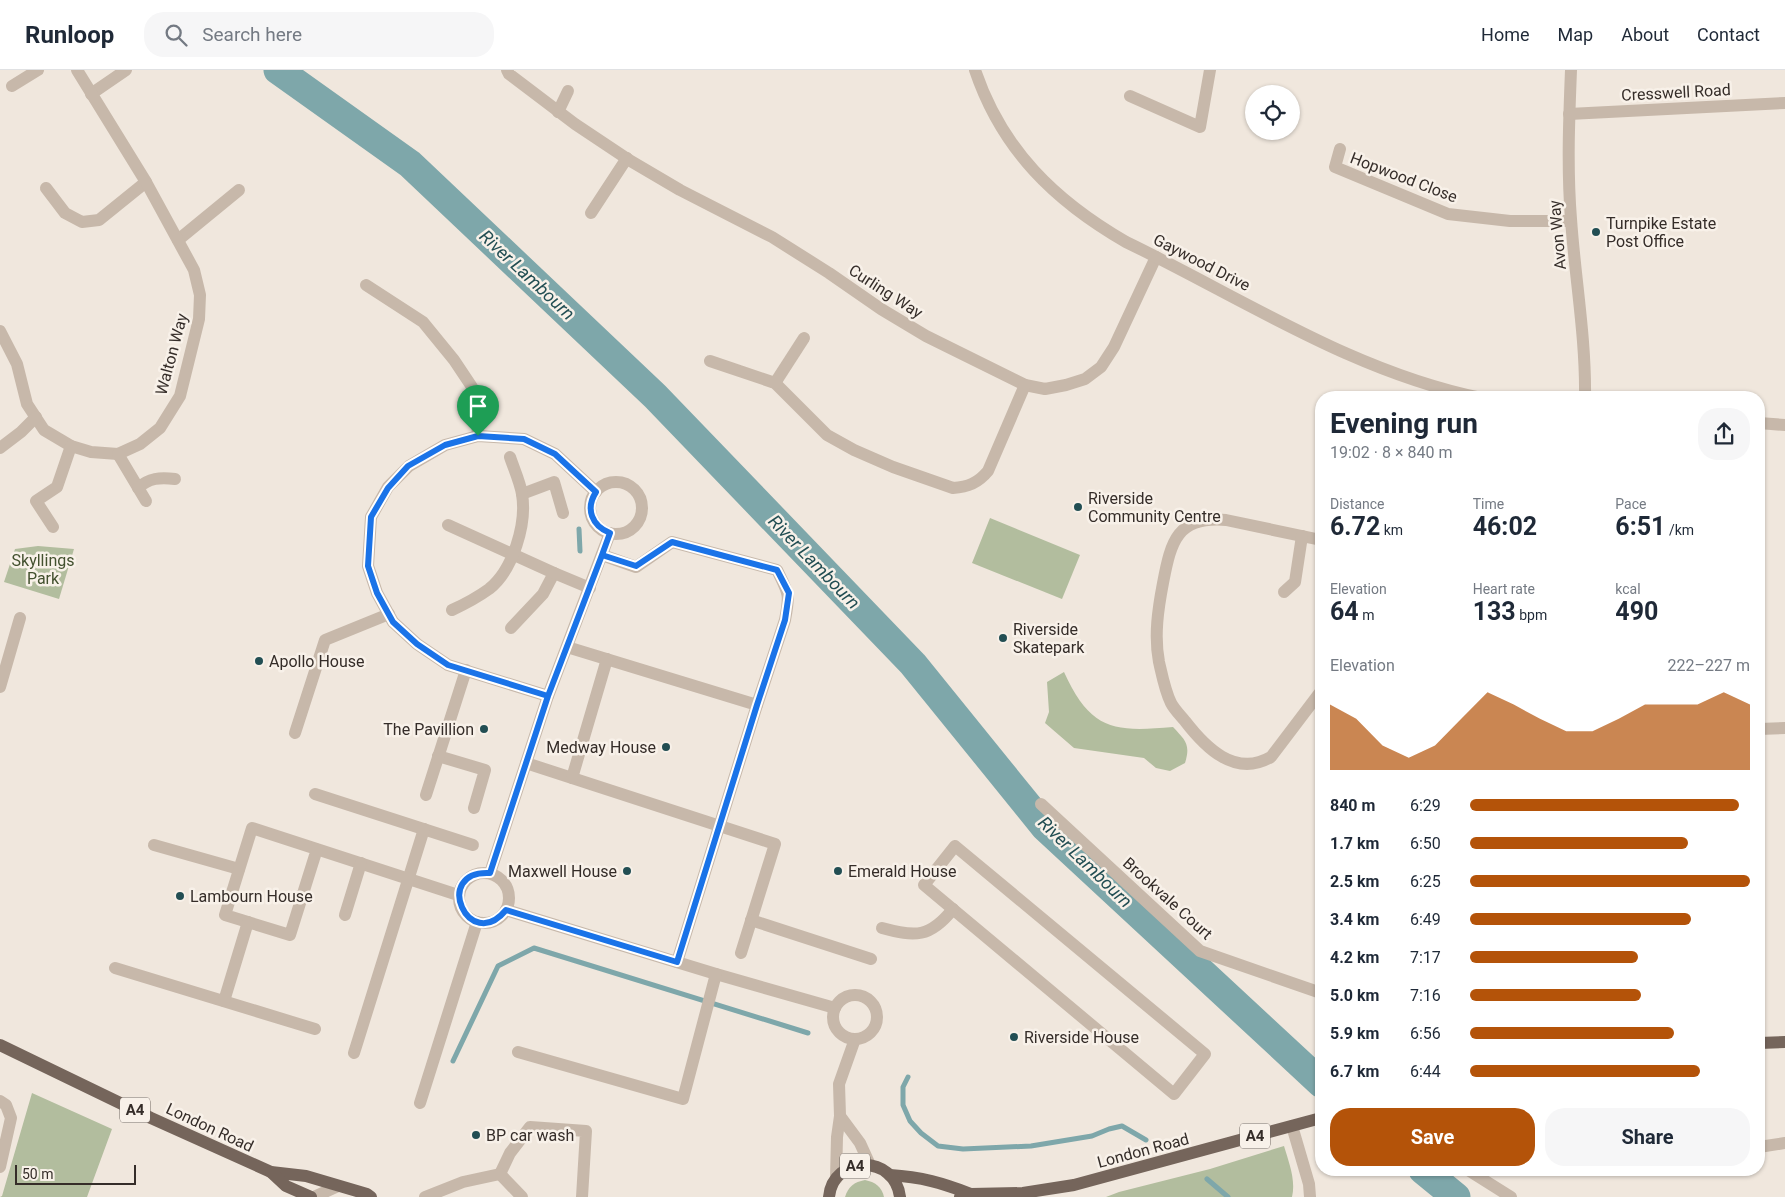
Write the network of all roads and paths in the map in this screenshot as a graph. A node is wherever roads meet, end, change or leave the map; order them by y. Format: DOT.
graph roads {
  1 [pos="38,70"];
  2 [pos="76,70"];
  3 [pos="126,70"];
  4 [pos="507,70"];
  5 [pos="975,70"];
  6 [pos="1210,70"];
  7 [pos="1571,70"];
  8 [pos="12,86"];
  9 [pos="568,91"];
  10 [pos="91,94"];
  11 [pos="1130,96"];
  12 [pos="1785,103"];
  13 [pos="558,112"];
  14 [pos="1569,114"];
  15 [pos="1340,149"];
  16 [pos="627,158"];
  17 [pos="146,182"];
  18 [pos="46,188"];
  19 [pos="239,190"];
  20 [pos="591,213"];
  21 [pos="1571,221"];
  22 [pos="178,240"];
  23 [pos="1156,257"];
  24 [pos="366,285"];
  25 [pos="0,331"];
  26 [pos="804,338"];
  27 [pos="710,361"];
  28 [pos="775,383"];
  29 [pos="1025,385"];
  30 [pos="1453,391"];
  31 [pos="1585,391"];
  32 [pos="36,417"];
  33 [pos="1765,423"];
  34 [pos="1785,425"];
  35 [pos="478,436"];
  36 [pos="71,446"];
  37 [pos="0,448"];
  38 [pos="118,454"];
  39 [pos="510,457"];
  40 [pos="175,479"];
  41 [pos="138,488"];
  42 [pos="596,492"];
  43 [pos="522,494"];
  44 [pos="146,501"];
  45 [pos="563,513"];
  46 [pos="448,525"];
  47 [pos="53,527"];
  48 [pos="610,533"];
  49 [pos="1302,536"];
  50 [pos="1315,539"];
  51 [pos="514,555"];
  52 [pos="602,555"];
  53 [pos="554,573"];
  54 [pos="590,588"];
  55 [pos="1284,592"];
  56 [pos="452,610"];
  57 [pos="389,614"];
  58 [pos="20,618"];
  59 [pos="512,628"];
  60 [pos="567,647"];
  61 [pos="607,659"];
  62 [pos="466,670"];
  63 [pos="0,687"];
  64 [pos="548,696"];
  65 [pos="1315,699"];
  66 [pos="757,705"];
  67 [pos="1785,728"];
  68 [pos="1765,729"];
  69 [pos="295,733"];
  70 [pos="438,756"];
  71 [pos="526,763"];
  72 [pos="572,778"];
  73 [pos="315,794"];
  74 [pos="426,795"];
  75 [pos="1041,804"];
  76 [pos="474,808"];
  77 [pos="719,827"];
  78 [pos="424,829"];
  79 [pos="154,845"];
  80 [pos="473,845"];
  81 [pos="317,849"];
  82 [pos="361,863"];
  83 [pos="239,869"];
  84 [pos="490,873"];
  85 [pos="408,879"];
  86 [pos="458,895"];
  87 [pos="953,909"];
  88 [pos="506,910"];
  89 [pos="345,915"];
  90 [pos="751,920"];
  91 [pos="248,922"];
  92 [pos="477,922"];
  93 [pos="882,928"];
  94 [pos="741,953"];
  95 [pos="871,959"];
  96 [pos="677,962"];
  97 [pos="115,968"];
  98 [pos="716,974"];
  99 [pos="1315,991"];
  100 [pos="224,1001"];
  101 [pos="834,1008"];
  102 [pos="315,1029"];
  103 [pos="855,1039"];
  104 [pos="1785,1042"];
  105 [pos="1765,1044"];
  106 [pos="0,1045"];
  107 [pos="518,1052"];
  108 [pos="354,1053"];
  109 [pos="0,1101"];
  110 [pos="420,1103"];
  111 [pos="840,1116"];
  112 [pos="1315,1120"];
  113 [pos="1292,1126"];
  114 [pos="1785,1143"];
  115 [pos="1765,1146"];
  116 [pos="870,1165"];
  117 [pos="0,1167"];
  118 [pos="271,1172"];
  119 [pos="500,1174"];
  120 [pos="890,1175"];
  121 [pos="1478,1176"];
  122 [pos="836,1179"];
  123 [pos="286,1186"];
  124 [pos="338,1186"];
  125 [pos="826,1195"];
  126 [pos="966,1195"];
  127 [pos="296,1197"];
  128 [pos="312,1197"];
  129 [pos="372,1197"];
  130 [pos="425,1197"];
  131 [pos="522,1197"];
  132 [pos="582,1197"];
  133 [pos="900,1197"];
  134 [pos="1310,1197"];
  135 [pos="1511,1197"];
  1 -- 8 [label="street"];
  2 -- 10 [label="street, Walton Way"];
  3 -- 10 [label="street"];
  4 -- 13 [label="street, Curling Way"];
  5 -- 23 [label="street, Gaywood Drive"];
  6 -- 11 [label="street"];
  7 -- 14 [label="street, Avon Way"];
  9 -- 13 [label="street"];
  10 -- 17 [label="street, Walton Way"];
  12 -- 14 [label="street, Cresswell Road"];
  13 -- 16 [label="street, Curling Way"];
  14 -- 21 [label="street, Avon Way"];
  15 -- 21 [label="street, Hopwood Close"];
  16 -- 20 [label="street"];
  16 -- 29 [label="street, Curling Way"];
  17 -- 18 [label="street"];
  17 -- 22 [label="street, Walton Way"];
  19 -- 22 [label="street"];
  21 -- 31 [label="street, Avon Way"];
  22 -- 38 [label="street, Walton Way"];
  23 -- 29 [label="street, Curling Way"];
  23 -- 30 [label="street, Gaywood Drive"];
  24 -- 35 [label="street"];
  25 -- 32 [label="street, Walton Way"];
  26 -- 28 [label="street"];
  27 -- 28 [label="street"];
  28 -- 29 [label="street"];
  32 -- 36 [label="street, Walton Way"];
  32 -- 37 [label="street"];
  33 -- 34 [label="street"];
  35 -- 42 [label="street"];
  35 -- 57 [label="street"];
  36 -- 38 [label="street, Walton Way"];
  36 -- 47 [label="street"];
  38 -- 41 [label="street"];
  39 -- 43 [label="street"];
  40 -- 41 [label="street"];
  41 -- 44 [label="street"];
  42 -- 48 [label="street"];
  42 -- 48 [label="street"];
  43 -- 45 [label="street"];
  43 -- 51 [label="street"];
  46 -- 51 [label="street"];
  48 -- 52 [label="street"];
  49 -- 50 [label="street"];
  49 -- 55 [label="street"];
  49 -- 65 [label="street"];
  51 -- 53 [label="street"];
  51 -- 56 [label="street"];
  52 -- 54 [label="street"];
  52 -- 66 [label="street"];
  53 -- 54 [label="street"];
  53 -- 59 [label="street"];
  54 -- 60 [label="street"];
  57 -- 62 [label="street"];
  57 -- 69 [label="street"];
  58 -- 63 [label="street"];
  60 -- 61 [label="street"];
  60 -- 64 [label="street"];
  61 -- 66 [label="street"];
  61 -- 72 [label="street"];
  62 -- 64 [label="street"];
  62 -- 70 [label="street"];
  64 -- 71 [label="street"];
  66 -- 77 [label="street"];
  67 -- 68 [label="street"];
  70 -- 74 [label="street"];
  70 -- 76 [label="street"];
  71 -- 72 [label="street"];
  71 -- 84 [label="street"];
  72 -- 77 [label="street"];
  73 -- 78 [label="street"];
  75 -- 99 [label="street, Brookvale Court"];
  77 -- 90 [label="street"];
  77 -- 96 [label="street"];
  78 -- 80 [label="street"];
  78 -- 85 [label="street"];
  79 -- 83 [label="street"];
  81 -- 82 [label="street"];
  81 -- 83 [label="street"];
  81 -- 91 [label="street"];
  82 -- 85 [label="street"];
  82 -- 89 [label="street"];
  83 -- 91 [label="street"];
  84 -- 86 [label="street"];
  84 -- 88 [label="street"];
  85 -- 86 [label="street"];
  85 -- 108 [label="street"];
  86 -- 92 [label="street"];
  87 -- 87 [label="street"];
  87 -- 93 [label="street"];
  88 -- 92 [label="street"];
  88 -- 96 [label="street"];
  90 -- 94 [label="street"];
  90 -- 95 [label="street"];
  91 -- 100 [label="street"];
  92 -- 110 [label="street"];
  96 -- 98 [label="street"];
  97 -- 100 [label="street"];
  98 -- 101 [label="street"];
  98 -- 107 [label="street"];
  100 -- 102 [label="street"];
  101 -- 103 [label="street"];
  101 -- 103 [label="street"];
  103 -- 111 [label="street"];
  104 -- 105 [label="main road"];
  106 -- 118 [label="main road, London Road / A4"];
  109 -- 117 [label="street"];
  111 -- 116 [label="street"];
  111 -- 122 [label="street"];
  112 -- 113 [label="main road, London Road / A4"];
  113 -- 126 [label="main road, London Road / A4"];
  113 -- 134 [label="street"];
  114 -- 115 [label="street"];
  116 -- 120 [label="main road, A4"];
  116 -- 122 [label="main road, A4"];
  118 -- 123 [label="main road, London Road / A4"];
  118 -- 124 [label="main road, London Road / A4"];
  119 -- 130 [label="street"];
  119 -- 131 [label="street"];
  119 -- 132 [label="street"];
  120 -- 126 [label="main road, London Road / A4"];
  120 -- 133 [label="main road, A4"];
  121 -- 135 [label="street"];
  122 -- 125 [label="main road, A4"];
  123 -- 127 [label="street"];
  123 -- 128 [label="main road, London Road / A4"];
  124 -- 128 [label="street"];
  124 -- 129 [label="main road, London Road / A4"];
}
